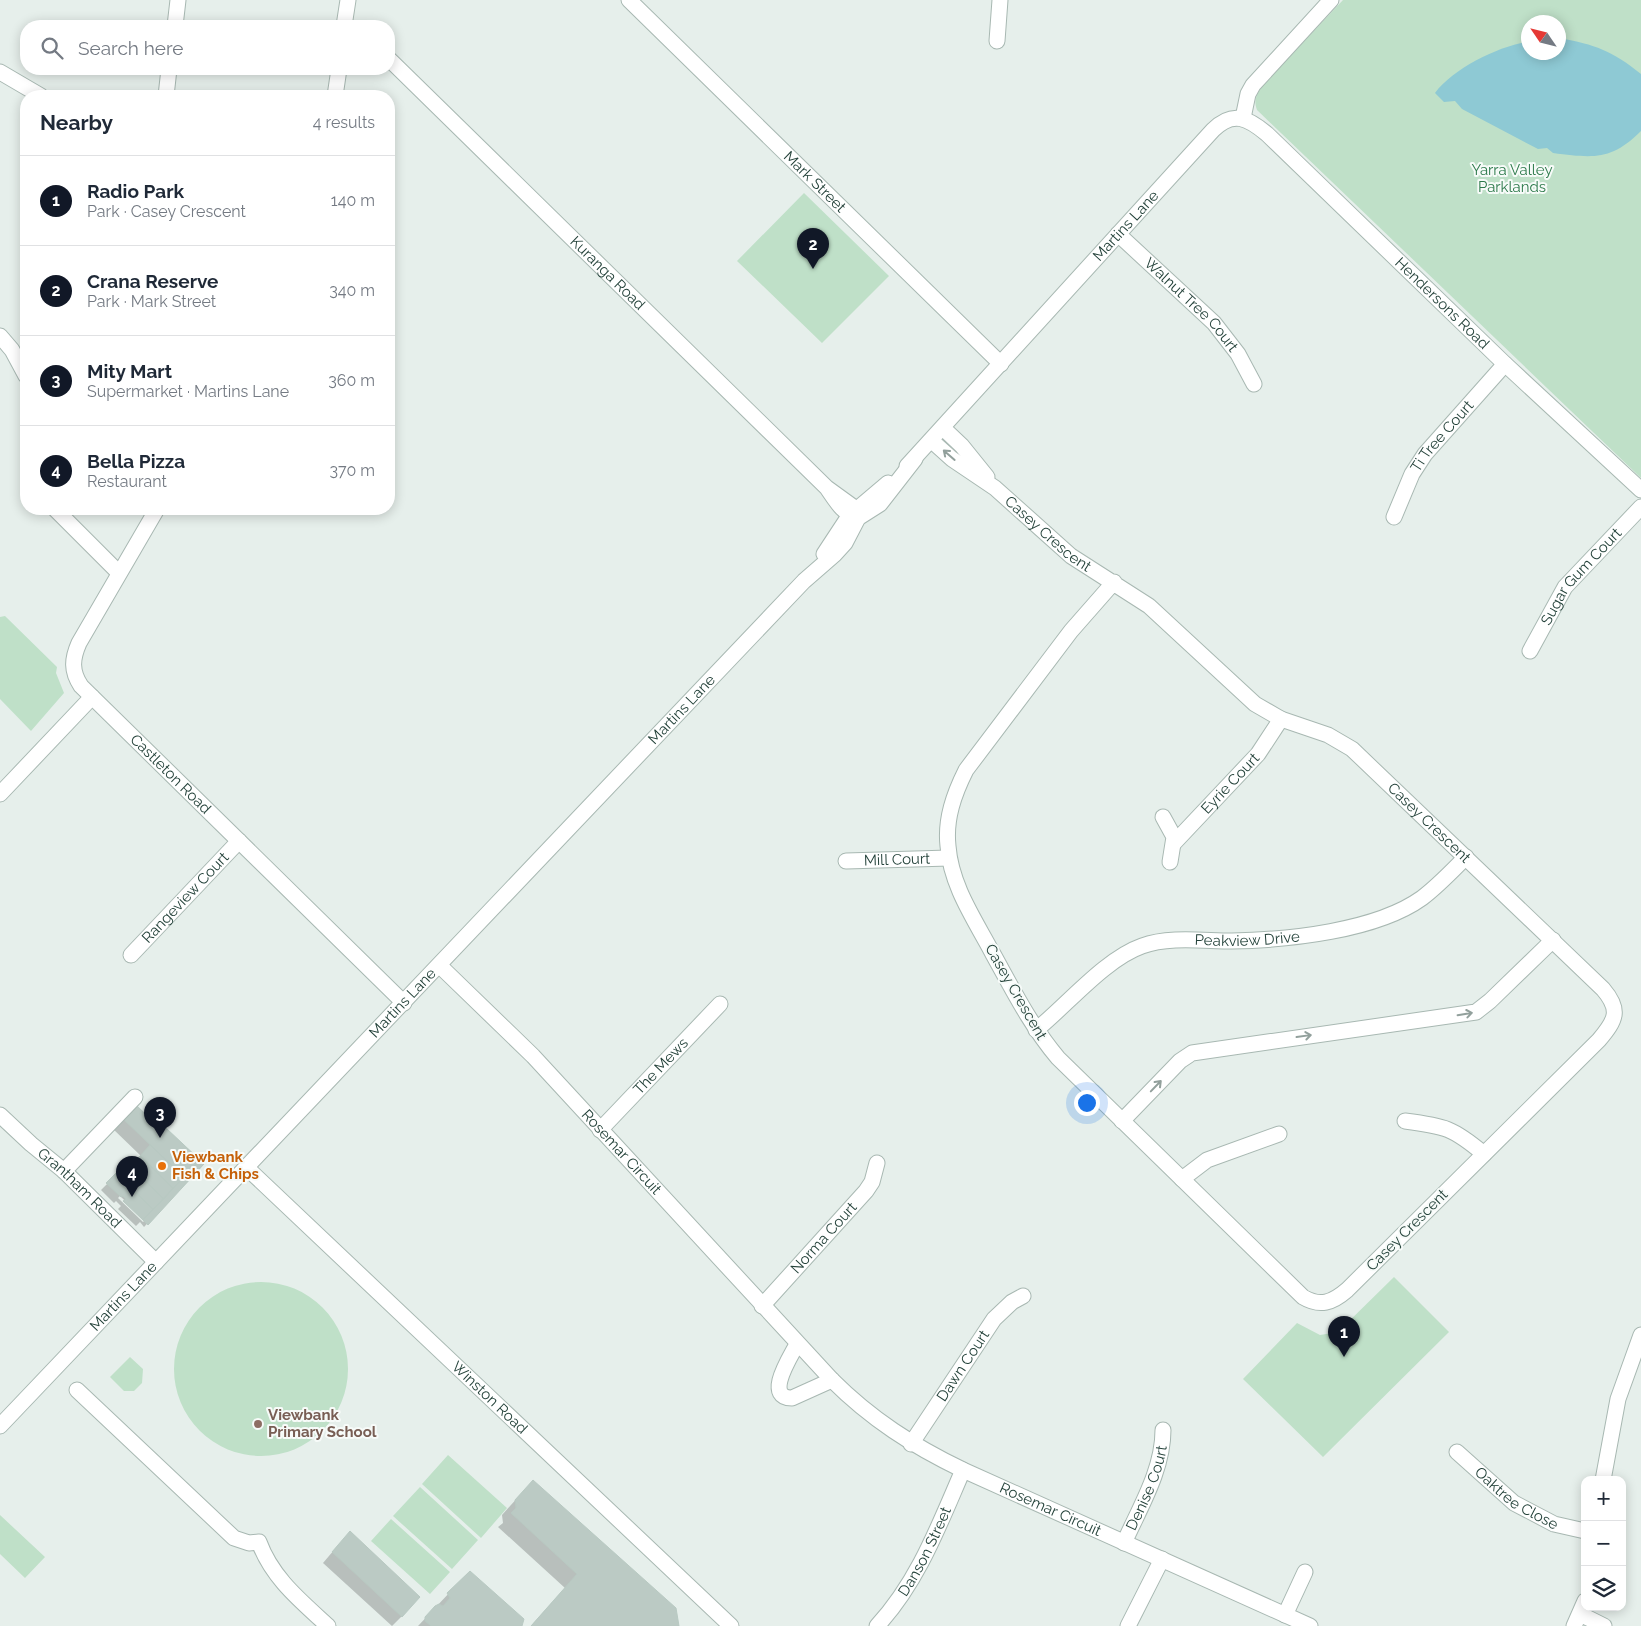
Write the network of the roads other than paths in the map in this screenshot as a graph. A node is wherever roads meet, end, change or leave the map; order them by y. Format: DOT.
graph roads {
  1 [pos="178,0"];
  2 [pos="348,0"];
  3 [pos="630,0"];
  4 [pos="1000,0"];
  5 [pos="1331,0"];
  6 [pos="176,20"];
  7 [pos="345,20"];
  8 [pos="997,41"];
  9 [pos="395,65"];
  10 [pos="0,72"];
  11 [pos="168,75"];
  12 [pos="338,75"];
  13 [pos="31,90"];
  14 [pos="167,90"];
  15 [pos="336,90"];
  16 [pos="1243,118"];
  17 [pos="1118,234"];
  18 [pos="0,336"];
  19 [pos="1001,364"];
  20 [pos="1505,364"];
  21 [pos="20,365"];
  22 [pos="1254,384"];
  23 [pos="944,428"];
  24 [pos="932,441"];
  25 [pos="995,488"];
  26 [pos="1641,490"];
  27 [pos="1641,507"];
  28 [pos="61,515"];
  29 [pos="153,515"];
  30 [pos="854,515"];
  31 [pos="1394,517"];
  32 [pos="119,573"];
  33 [pos="1109,579"];
  34 [pos="1530,651"];
  35 [pos="92,697"];
  36 [pos="1281,719"];
  37 [pos="0,794"];
  38 [pos="1163,817"];
  39 [pos="239,841"];
  40 [pos="1174,843"];
  41 [pos="1466,857"];
  42 [pos="949,858"];
  43 [pos="846,862"];
  44 [pos="1170,862"];
  45 [pos="1553,940"];
  46 [pos="131,955"];
  47 [pos="440,966"];
  48 [pos="404,1003"];
  49 [pos="720,1004"];
  50 [pos="1036,1030"];
  51 [pos="135,1097"];
  52 [pos="0,1115"];
  53 [pos="1122,1121"];
  54 [pos="1405,1121"];
  55 [pos="600,1130"];
  56 [pos="1279,1134"];
  57 [pos="1484,1154"];
  58 [pos="877,1163"];
  59 [pos="247,1168"];
  60 [pos="64,1172"];
  61 [pos="1182,1179"];
  62 [pos="156,1262"];
  63 [pos="1022,1296"];
  64 [pos="762,1306"];
  65 [pos="1641,1335"];
  66 [pos="796,1344"];
  67 [pos="832,1380"];
  68 [pos="77,1390"];
  69 [pos="0,1426"];
  70 [pos="1162,1430"];
  71 [pos="911,1444"];
  72 [pos="1457,1452"];
  73 [pos="963,1470"];
  74 [pos="1604,1476"];
  75 [pos="1581,1530"];
  76 [pos="1124,1543"];
  77 [pos="1162,1560"];
  78 [pos="1304,1572"];
  79 [pos="1579,1614"];
  80 [pos="1285,1615"];
  81 [pos="328,1626"];
  82 [pos="731,1626"];
  83 [pos="877,1626"];
  84 [pos="1128,1626"];
  85 [pos="1310,1626"];
  86 [pos="1604,1626"];
  1 -- 6 [label="street"];
  2 -- 7 [label="street"];
  3 -- 19 [label="street, Mark Street"];
  4 -- 8 [label="street"];
  5 -- 16 [label="street"];
  9 -- 30 [label="street, Kuranga Road"];
  10 -- 13 [label="street"];
  11 -- 14 [label="street"];
  12 -- 15 [label="street"];
  16 -- 17 [label="street, Martins Lane"];
  16 -- 20 [label="street, Hendersons Road"];
  17 -- 19 [label="street, Martins Lane"];
  17 -- 22 [label="street, Walnut Tree Court"];
  18 -- 21 [label="street"];
  19 -- 23 [label="street, Martins Lane"];
  20 -- 26 [label="street, Hendersons Road"];
  20 -- 31 [label="street, Ti Tree Court"];
  23 -- 24 [label="street, Martins Lane"];
  23 -- 25 [label="street, Casey Crescent"];
  25 -- 24 [label="street, Casey Crescent, one-way"];
  24 -- 30 [label="street, Martins Lane"];
  25 -- 33 [label="street, Casey Crescent"];
  27 -- 34 [label="street, Sugar Gum Court"];
  28 -- 32 [label="street"];
  29 -- 32 [label="street, Castleton Road"];
  30 -- 47 [label="street, Martins Lane"];
  32 -- 35 [label="street, Castleton Road"];
  33 -- 36 [label="street, Casey Crescent"];
  33 -- 42 [label="street, Casey Crescent"];
  35 -- 37 [label="street"];
  35 -- 39 [label="street, Castleton Road"];
  36 -- 40 [label="street, Eyrie Court"];
  36 -- 41 [label="street, Casey Crescent"];
  38 -- 40 [label="street"];
  39 -- 46 [label="street, Rangeview Court"];
  39 -- 48 [label="street, Castleton Road"];
  40 -- 44 [label="street"];
  41 -- 45 [label="street, Casey Crescent"];
  41 -- 50 [label="street, Peakview Drive"];
  42 -- 43 [label="street, Mill Court"];
  42 -- 50 [label="street, Casey Crescent"];
  53 -- 45 [label="street, one-way"];
  45 -- 57 [label="street, Casey Crescent"];
  47 -- 48 [label="street, Martins Lane"];
  47 -- 55 [label="street, Rosemar Circuit"];
  48 -- 59 [label="street, Martins Lane"];
  49 -- 55 [label="street, The Mews"];
  50 -- 53 [label="street, Casey Crescent"];
  51 -- 60 [label="street"];
  52 -- 60 [label="street, Grantham Road"];
  53 -- 61 [label="street, Casey Crescent"];
  54 -- 57 [label="street"];
  55 -- 64 [label="street, Rosemar Circuit"];
  56 -- 61 [label="street"];
  57 -- 61 [label="street, Casey Crescent"];
  58 -- 64 [label="street, Norma Court"];
  59 -- 62 [label="street, Martins Lane"];
  59 -- 82 [label="street, Winston Road"];
  60 -- 62 [label="street, Grantham Road"];
  62 -- 69 [label="street, Martins Lane"];
  63 -- 71 [label="street, Dawn Court"];
  64 -- 66 [label="street, Rosemar Circuit"];
  65 -- 74 [label="street"];
  66 -- 67 [label="street, Rosemar Circuit"];
  66 -- 67 [label="street"];
  67 -- 71 [label="street, Rosemar Circuit"];
  68 -- 81 [label="street"];
  70 -- 76 [label="street, Denise Court"];
  71 -- 73 [label="street, Rosemar Circuit"];
  72 -- 75 [label="street, Oaktree Close"];
  73 -- 76 [label="street, Rosemar Circuit"];
  73 -- 83 [label="street, Danson Street"];
  76 -- 77 [label="street, Rosemar Circuit"];
  77 -- 80 [label="street, Rosemar Circuit"];
  77 -- 84 [label="street"];
  78 -- 80 [label="street"];
  79 -- 86 [label="street"];
  80 -- 85 [label="street, Rosemar Circuit"];
}
